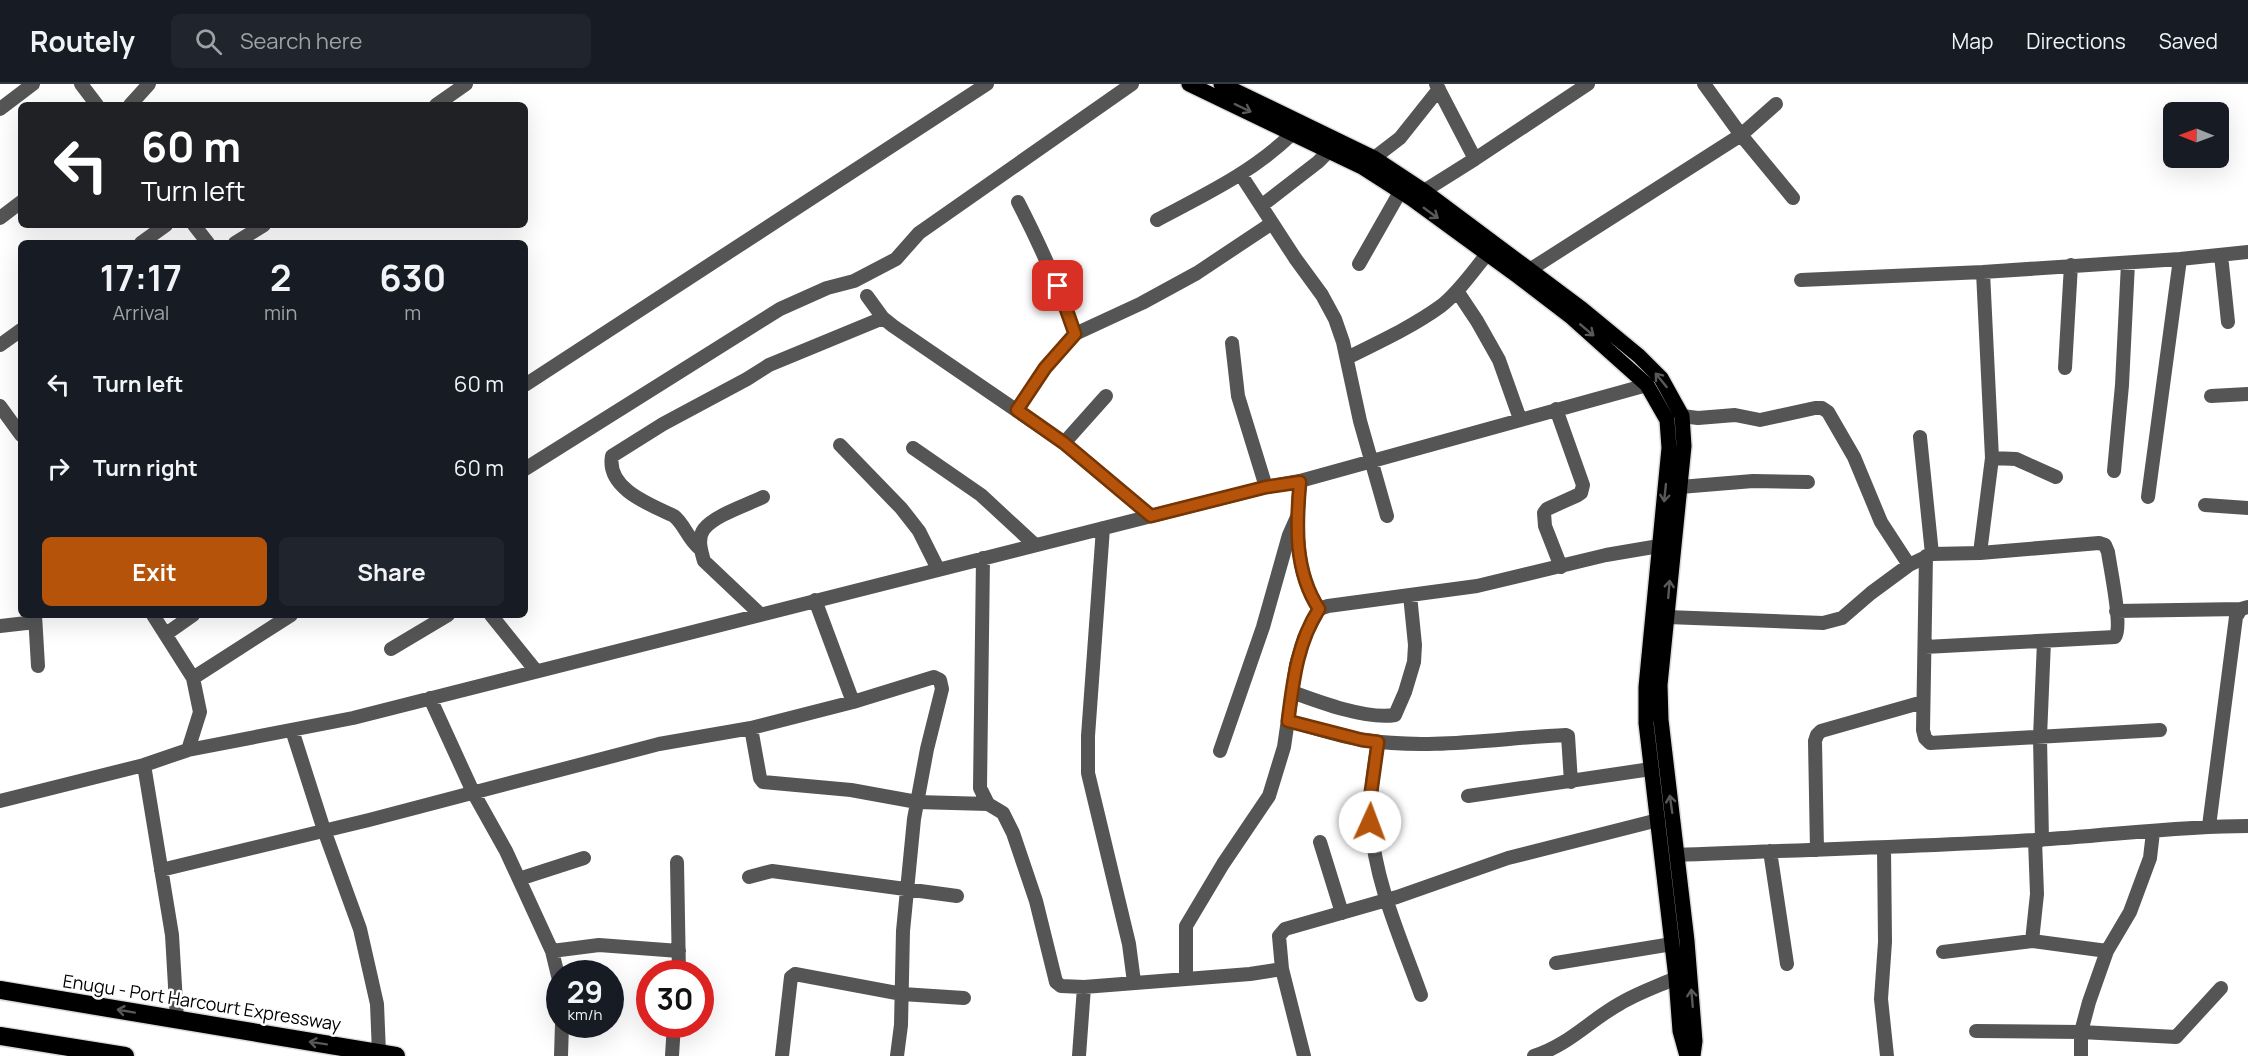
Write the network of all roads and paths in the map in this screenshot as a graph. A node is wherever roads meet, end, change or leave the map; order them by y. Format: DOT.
graph roads {
  1 [pos="33,84"];
  2 [pos="81,84"];
  3 [pos="149,84"];
  4 [pos="466,84"];
  5 [pos="987,84"];
  6 [pos="1132,84"];
  7 [pos="1189,84"];
  8 [pos="1221,84"];
  9 [pos="1588,84"];
  10 [pos="1704,84"];
  11 [pos="1437,86"];
  12 [pos="95,102"];
  13 [pos="132,102"];
  14 [pos="440,102"];
  15 [pos="1776,104"];
  16 [pos="0,109"];
  17 [pos="1293,133"];
  18 [pos="1741,135"];
  19 [pos="1321,147"];
  20 [pos="1374,159"];
  21 [pos="1475,159"];
  22 [pos="1241,175"];
  23 [pos="1424,191"];
  24 [pos="1400,192"];
  25 [pos="1793,198"];
  26 [pos="1018,202"];
  27 [pos="18,204"];
  28 [pos="1261,206"];
  29 [pos="0,218"];
  30 [pos="1157,220"];
  31 [pos="1272,223"];
  32 [pos="162,228"];
  33 [pos="259,228"];
  34 [pos="145,240"];
  35 [pos="241,240"];
  36 [pos="2248,252"];
  37 [pos="1488,253"];
  38 [pos="2221,255"];
  39 [pos="2180,259"];
  40 [pos="2128,262"];
  41 [pos="1359,264"];
  42 [pos="2072,265"];
  43 [pos="1531,269"];
  44 [pos="1983,272"];
  45 [pos="1801,280"];
  46 [pos="1457,291"];
  47 [pos="867,296"];
  48 [pos="883,318"];
  49 [pos="2228,322"];
  50 [pos="18,332"];
  51 [pos="1075,334"];
  52 [pos="1232,343"];
  53 [pos="0,345"];
  54 [pos="1347,358"];
  55 [pos="2065,368"];
  56 [pos="528,384"];
  57 [pos="1647,385"];
  58 [pos="2248,394"];
  59 [pos="1106,396"];
  60 [pos="2211,396"];
  61 [pos="0,406"];
  62 [pos="1556,409"];
  63 [pos="1017,410"];
  64 [pos="1682,416"];
  65 [pos="1520,419"];
  66 [pos="18,431"];
  67 [pos="1920,437"];
  68 [pos="1064,443"];
  69 [pos="840,444"];
  70 [pos="913,448"];
  71 [pos="1992,458"];
  72 [pos="1372,460"];
  73 [pos="528,467"];
  74 [pos="2114,471"];
  75 [pos="2056,477"];
  76 [pos="1300,482"];
  77 [pos="1808,482"];
  78 [pos="1266,487"];
  79 [pos="1680,487"];
  80 [pos="763,497"];
  81 [pos="2148,497"];
  82 [pos="2205,505"];
  83 [pos="2248,508"];
  84 [pos="1151,516"];
  85 [pos="1387,516"];
  86 [pos="1297,518"];
  87 [pos="1103,528"];
  88 [pos="1035,545"];
  89 [pos="1659,546"];
  90 [pos="700,549"];
  91 [pos="1980,553"];
  92 [pos="1929,555"];
  93 [pos="983,558"];
  94 [pos="1909,565"];
  95 [pos="1561,567"];
  96 [pos="938,570"];
  97 [pos="1410,595"];
  98 [pos="815,600"];
  99 [pos="2244,608"];
  100 [pos="1319,609"];
  101 [pos="2116,610"];
  102 [pos="760,614"];
  103 [pos="1667,617"];
  104 [pos="155,618"];
  105 [pos="189,618"];
  106 [pos="286,618"];
  107 [pos="443,618"];
  108 [pos="493,618"];
  109 [pos="35,619"];
  110 [pos="0,626"];
  111 [pos="166,634"];
  112 [pos="2044,641"];
  113 [pos="1925,647"];
  114 [pos="392,649"];
  115 [pos="38,666"];
  116 [pos="536,670"];
  117 [pos="193,678"];
  118 [pos="1292,692"];
  119 [pos="430,698"];
  120 [pos="853,702"];
  121 [pos="1923,702"];
  122 [pos="1288,721"];
  123 [pos="751,728"];
  124 [pos="292,730"];
  125 [pos="2160,730"];
  126 [pos="2040,737"];
  127 [pos="1378,742"];
  128 [pos="188,750"];
  129 [pos="1220,751"];
  130 [pos="144,765"];
  131 [pos="1651,769"];
  132 [pos="1571,782"];
  133 [pos="473,792"];
  134 [pos="1468,796"];
  135 [pos="0,801"];
  136 [pos="917,802"];
  137 [pos="988,804"];
  138 [pos="1658,820"];
  139 [pos="2209,826"];
  140 [pos="2248,826"];
  141 [pos="324,830"];
  142 [pos="2153,832"];
  143 [pos="2038,840"];
  144 [pos="1320,842"];
  145 [pos="1884,848"];
  146 [pos="1817,849"];
  147 [pos="1770,851"];
  148 [pos="1677,855"];
  149 [pos="584,858"];
  150 [pos="677,862"];
  151 [pos="162,870"];
  152 [pos="748,877"];
  153 [pos="519,879"];
  154 [pos="907,891"];
  155 [pos="957,896"];
  156 [pos="1386,900"];
  157 [pos="1342,913"];
  158 [pos="2032,941"];
  159 [pos="1672,944"];
  160 [pos="552,951"];
  161 [pos="679,951"];
  162 [pos="2107,951"];
  163 [pos="1943,952"];
  164 [pos="554,960"];
  165 [pos="679,960"];
  166 [pos="1556,963"];
  167 [pos="1786,964"];
  168 [pos="1282,969"];
  169 [pos="1186,978"];
  170 [pos="1676,978"];
  171 [pos="1134,982"];
  172 [pos="1084,987"];
  173 [pos="2221,988"];
  174 [pos="0,990"];
  175 [pos="902,994"];
  176 [pos="1421,995"];
  177 [pos="964,998"];
  178 [pos="177,1020"];
  179 [pos="1976,1031"];
  180 [pos="2082,1032"];
  181 [pos="0,1036"];
  182 [pos="562,1038"];
  183 [pos="673,1038"];
  184 [pos="59,1051"];
  185 [pos="388,1055"];
  186 [pos="124,1056"];
  187 [pos="561,1056"];
  188 [pos="672,1056"];
  189 [pos="782,1056"];
  190 [pos="897,1056"];
  191 [pos="1079,1056"];
  192 [pos="1304,1056"];
  193 [pos="1534,1056"];
  194 [pos="1687,1056"];
  195 [pos="1693,1056"];
  196 [pos="1887,1056"];
  197 [pos="2081,1056"];
  1 -- 16 [label="street"];
  2 -- 12 [label="street"];
  3 -- 13 [label="street"];
  4 -- 14 [label="street"];
  5 -- 56 [label="street"];
  6 -- 73 [label="street"];
  7 -- 17 [label="main road, one-way"];
  8 -- 20 [label="main road"];
  9 -- 21 [label="street"];
  10 -- 18 [label="street"];
  11 -- 20 [label="street"];
  11 -- 21 [label="street"];
  15 -- 18 [label="street"];
  17 -- 19 [label="main road"];
  17 -- 22 [label="street"];
  18 -- 25 [label="street"];
  18 -- 43 [label="street"];
  19 -- 24 [label="main road"];
  19 -- 28 [label="street"];
  20 -- 23 [label="main road"];
  21 -- 23 [label="street"];
  22 -- 28 [label="street"];
  22 -- 30 [label="street"];
  23 -- 43 [label="main road"];
  24 -- 37 [label="main road, one-way"];
  24 -- 41 [label="street"];
  26 -- 51 [label="street"];
  27 -- 29 [label="street"];
  28 -- 31 [label="street"];
  31 -- 51 [label="street"];
  31 -- 54 [label="street"];
  32 -- 34 [label="street"];
  33 -- 35 [label="street"];
  36 -- 38 [label="street"];
  37 -- 46 [label="street"];
  37 -- 57 [label="main road, one-way"];
  38 -- 39 [label="street"];
  38 -- 49 [label="street"];
  39 -- 40 [label="street"];
  39 -- 81 [label="street"];
  40 -- 42 [label="street"];
  40 -- 74 [label="street"];
  42 -- 44 [label="street"];
  42 -- 55 [label="street"];
  64 -- 43 [label="main road, one-way"];
  44 -- 45 [label="street"];
  44 -- 71 [label="street"];
  46 -- 54 [label="street"];
  46 -- 65 [label="street"];
  47 -- 48 [label="street"];
  48 -- 63 [label="street"];
  48 -- 90 [label="street"];
  50 -- 53 [label="street"];
  51 -- 63 [label="street"];
  52 -- 78 [label="street"];
  54 -- 72 [label="street"];
  57 -- 62 [label="street"];
  57 -- 89 [label="main road, one-way"];
  58 -- 60 [label="street"];
  59 -- 68 [label="street"];
  61 -- 66 [label="street"];
  62 -- 65 [label="street"];
  62 -- 95 [label="street"];
  63 -- 68 [label="street"];
  64 -- 79 [label="main road"];
  64 -- 94 [label="street"];
  65 -- 72 [label="street"];
  67 -- 92 [label="street"];
  68 -- 84 [label="street"];
  69 -- 96 [label="street"];
  70 -- 88 [label="street"];
  71 -- 75 [label="street"];
  71 -- 91 [label="street"];
  72 -- 76 [label="street"];
  72 -- 85 [label="street"];
  76 -- 78 [label="street"];
  76 -- 86 [label="street"];
  77 -- 79 [label="street"];
  78 -- 84 [label="street"];
  103 -- 79 [label="main road, one-way"];
  80 -- 90 [label="street"];
  82 -- 83 [label="street"];
  84 -- 87 [label="street"];
  86 -- 100 [label="street"];
  86 -- 129 [label="street"];
  87 -- 88 [label="street"];
  87 -- 171 [label="street"];
  88 -- 93 [label="street"];
  89 -- 95 [label="street"];
  89 -- 131 [label="main road"];
  90 -- 102 [label="street"];
  91 -- 92 [label="street"];
  91 -- 101 [label="street"];
  92 -- 94 [label="street"];
  92 -- 113 [label="street"];
  93 -- 96 [label="street"];
  93 -- 137 [label="street"];
  94 -- 103 [label="street"];
  95 -- 97 [label="street"];
  96 -- 98 [label="street"];
  97 -- 100 [label="street"];
  97 -- 118 [label="street"];
  98 -- 102 [label="street"];
  98 -- 120 [label="street"];
  99 -- 101 [label="street"];
  99 -- 139 [label="street"];
  100 -- 118 [label="street"];
  101 -- 112 [label="street"];
  102 -- 116 [label="street"];
  148 -- 103 [label="main road, one-way"];
  104 -- 111 [label="street"];
  105 -- 111 [label="street"];
  106 -- 117 [label="street"];
  107 -- 114 [label="street"];
  108 -- 116 [label="street"];
  109 -- 110 [label="street"];
  109 -- 115 [label="street"];
  111 -- 117 [label="street"];
  112 -- 113 [label="street"];
  112 -- 126 [label="street"];
  113 -- 121 [label="street"];
  116 -- 119 [label="street"];
  117 -- 128 [label="street"];
  118 -- 122 [label="street"];
  119 -- 124 [label="street"];
  119 -- 133 [label="street"];
  120 -- 123 [label="street"];
  120 -- 136 [label="street"];
  121 -- 126 [label="street"];
  121 -- 146 [label="street"];
  122 -- 127 [label="street"];
  122 -- 169 [label="street"];
  123 -- 133 [label="street"];
  123 -- 136 [label="street"];
  124 -- 128 [label="street"];
  124 -- 141 [label="street"];
  125 -- 126 [label="street"];
  126 -- 143 [label="street"];
  127 -- 132 [label="street"];
  127 -- 156 [label="street"];
  128 -- 130 [label="street"];
  130 -- 135 [label="street"];
  130 -- 151 [label="street"];
  131 -- 132 [label="street"];
  131 -- 138 [label="main road"];
  132 -- 134 [label="street"];
  133 -- 141 [label="street"];
  133 -- 153 [label="street"];
  136 -- 137 [label="street"];
  136 -- 154 [label="street"];
  137 -- 172 [label="street"];
  138 -- 156 [label="street"];
  138 -- 159 [label="main road"];
  139 -- 140 [label="street"];
  139 -- 142 [label="street"];
  141 -- 151 [label="street"];
  141 -- 185 [label="street"];
  142 -- 143 [label="street"];
  142 -- 162 [label="street"];
  143 -- 145 [label="street"];
  143 -- 158 [label="street"];
  144 -- 157 [label="street"];
  145 -- 146 [label="street"];
  145 -- 196 [label="street"];
  146 -- 147 [label="street"];
  147 -- 148 [label="street"];
  147 -- 167 [label="street"];
  195 -- 148 [label="main road, one-way"];
  149 -- 153 [label="street"];
  150 -- 161 [label="street"];
  151 -- 178 [label="street"];
  152 -- 154 [label="street"];
  153 -- 160 [label="street"];
  154 -- 155 [label="street"];
  154 -- 175 [label="street"];
  156 -- 157 [label="street"];
  156 -- 176 [label="street"];
  157 -- 168 [label="street"];
  158 -- 162 [label="street"];
  158 -- 163 [label="street"];
  159 -- 166 [label="street"];
  159 -- 170 [label="main road"];
  160 -- 161 [label="street"];
  160 -- 164 [label="street"];
  161 -- 165 [label="street"];
  162 -- 180 [label="street"];
  168 -- 169 [label="street"];
  168 -- 192 [label="street"];
  169 -- 171 [label="street"];
  170 -- 193 [label="street"];
  170 -- 194 [label="main road"];
  171 -- 172 [label="street"];
  172 -- 191 [label="street"];
  173 -- 180 [label="street"];
  178 -- 174 [label="highway, Enugu - Port Harcourt Expressway, one-way"];
  175 -- 177 [label="street"];
  175 -- 189 [label="street"];
  175 -- 190 [label="street"];
  185 -- 178 [label="highway, Enugu - Port Harcourt Expressway, one-way"];
  179 -- 180 [label="street"];
  180 -- 197 [label="street"];
  181 -- 184 [label="highway"];
  182 -- 187 [label="street"];
  183 -- 188 [label="street"];
  184 -- 186 [label="highway"];
}
